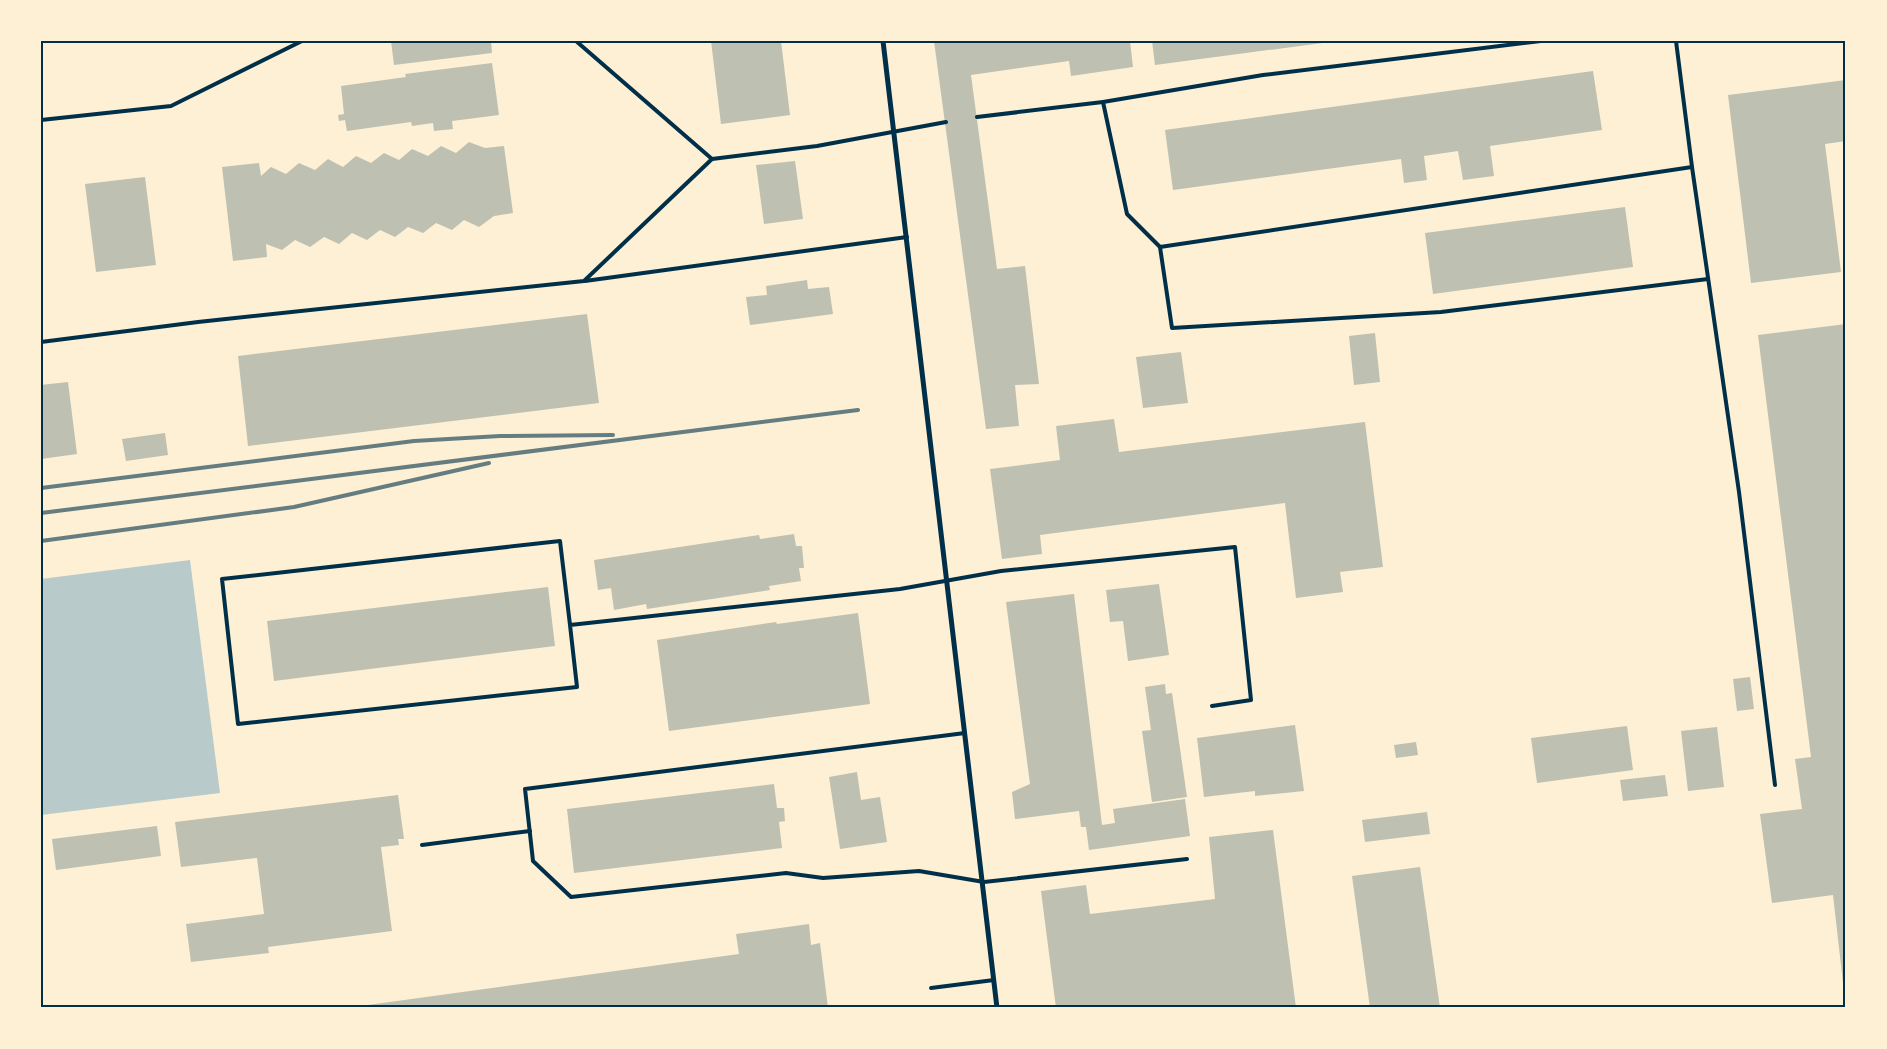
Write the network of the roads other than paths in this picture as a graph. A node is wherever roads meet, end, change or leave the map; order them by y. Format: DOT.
graph roads {
  1 [pos="302,41"];
  2 [pos="576,41"];
  3 [pos="883,41"];
  4 [pos="1541,41"];
  5 [pos="1676,41"];
  6 [pos="1103,102"];
  7 [pos="977,117"];
  8 [pos="41,120"];
  9 [pos="946,122"];
  10 [pos="895,132"];
  11 [pos="712,160"];
  12 [pos="1692,168"];
  13 [pos="907,237"];
  14 [pos="1160,247"];
  15 [pos="1708,279"];
  16 [pos="584,281"];
  17 [pos="41,342"];
  18 [pos="947,580"];
  19 [pos="570,625"];
  20 [pos="1212,706"];
  21 [pos="966,732"];
  22 [pos="1775,785"];
  23 [pos="530,831"];
  24 [pos="422,845"];
  25 [pos="1187,859"];
  26 [pos="984,882"];
  27 [pos="994,980"];
  28 [pos="930,988"];
  29 [pos="997,1008"];
  1 -- 8 [label="lane"];
  2 -- 11 [label="lane"];
  3 -- 10 [label="street"];
  4 -- 6 [label="lane"];
  5 -- 12 [label="lane"];
  6 -- 7 [label="lane"];
  6 -- 14 [label="lane"];
  9 -- 10 [label="lane"];
  10 -- 11 [label="lane"];
  10 -- 13 [label="street"];
  11 -- 16 [label="lane"];
  12 -- 14 [label="lane"];
  12 -- 15 [label="lane"];
  13 -- 16 [label="lane"];
  13 -- 18 [label="street"];
  14 -- 15 [label="lane"];
  15 -- 22 [label="lane"];
  16 -- 17 [label="lane"];
  18 -- 19 [label="lane"];
  18 -- 20 [label="lane"];
  18 -- 21 [label="street"];
  19 -- 19 [label="lane"];
  21 -- 23 [label="lane"];
  21 -- 26 [label="street"];
  23 -- 24 [label="lane"];
  23 -- 26 [label="lane"];
  25 -- 26 [label="lane"];
  26 -- 27 [label="street"];
  27 -- 28 [label="lane"];
  27 -- 29 [label="street"];
}
